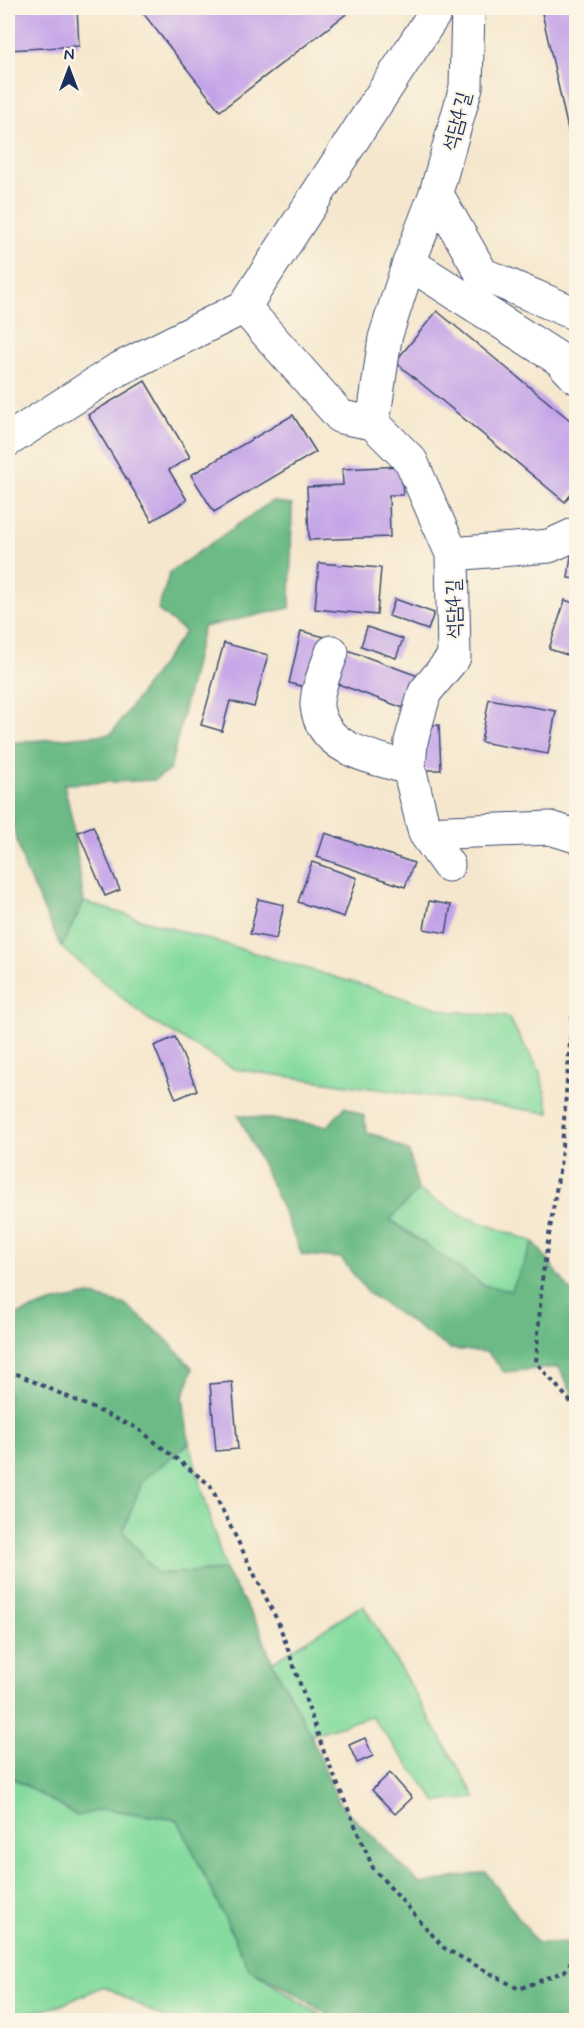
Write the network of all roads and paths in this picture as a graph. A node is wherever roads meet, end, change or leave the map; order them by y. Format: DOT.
graph roads {
  1 [pos="438,8"];
  2 [pos="468,8"];
  3 [pos="436,193"];
  4 [pos="409,263"];
  5 [pos="244,308"];
  6 [pos="576,314"];
  7 [pos="576,377"];
  8 [pos="373,423"];
  9 [pos="8,440"];
  10 [pos="576,534"];
  11 [pos="452,554"];
  12 [pos="332,652"];
  13 [pos="410,768"];
  14 [pos="425,833"];
  15 [pos="576,836"];
  16 [pos="448,866"];
  17 [pos="576,1009"];
  18 [pos="8,1370"];
  19 [pos="576,1408"];
  20 [pos="576,1954"];
  1 -- 5 [label="street"];
  2 -- 3 [label="street, 석담4길"];
  3 -- 4 [label="street, 석담4길"];
  3 -- 6 [label="street"];
  4 -- 7 [label="street"];
  4 -- 8 [label="street, 석담4길"];
  5 -- 8 [label="street"];
  5 -- 9 [label="street"];
  8 -- 11 [label="street, 석담4길"];
  10 -- 11 [label="street"];
  11 -- 13 [label="street, 석담4길"];
  12 -- 13 [label="street"];
  13 -- 14 [label="street, 석담4길"];
  14 -- 15 [label="street"];
  14 -- 16 [label="street"];
  17 -- 19 [label="path"];
  18 -- 20 [label="path"];
}
